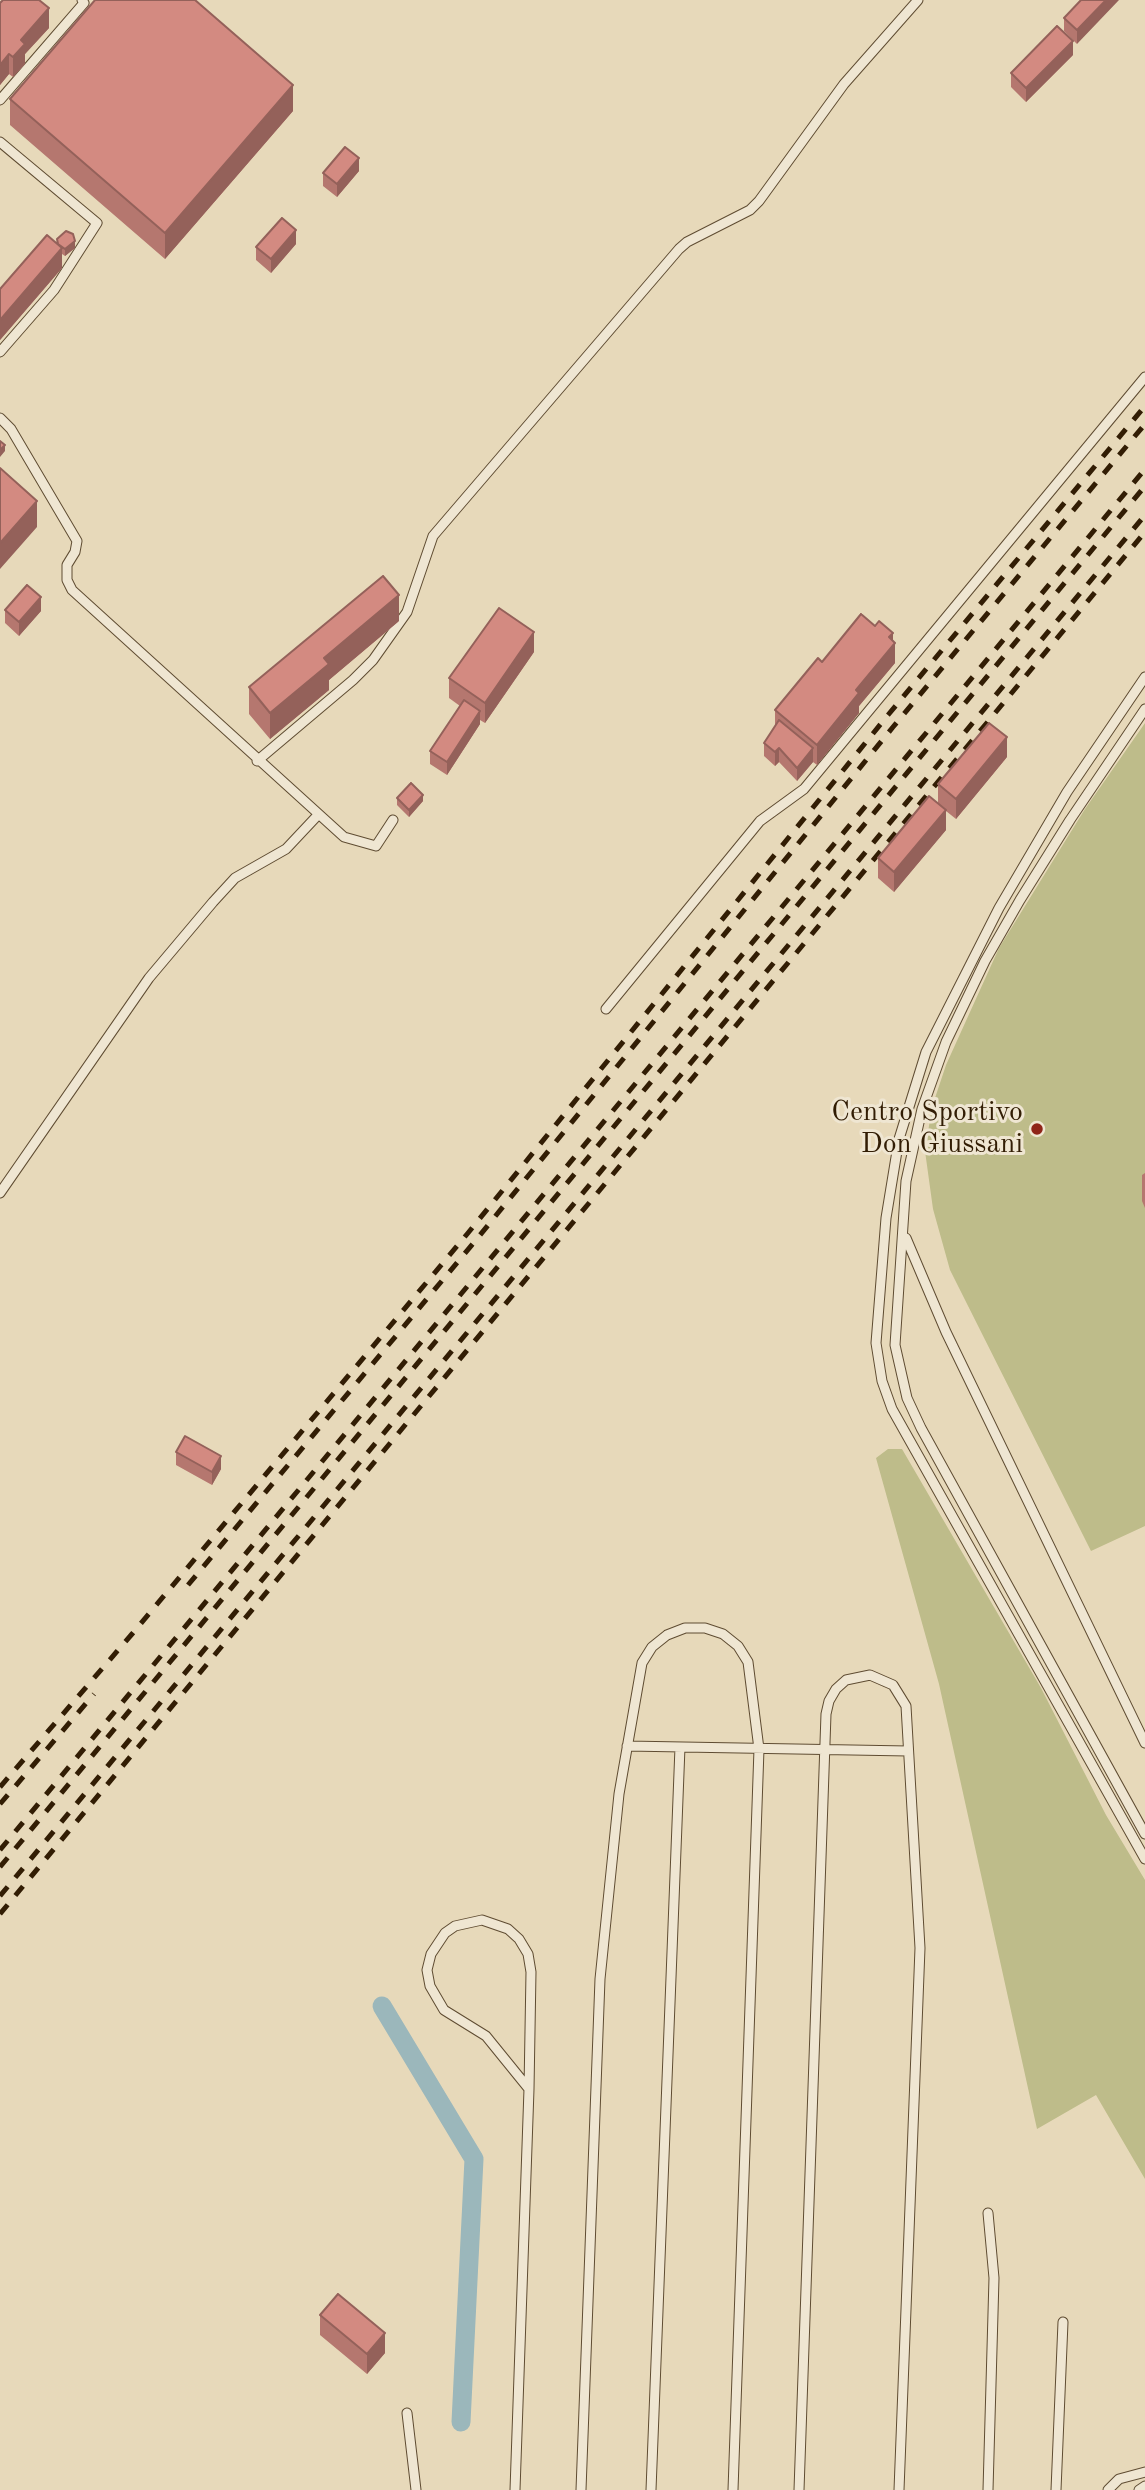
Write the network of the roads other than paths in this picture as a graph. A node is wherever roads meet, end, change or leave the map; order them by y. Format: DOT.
graph roads {
  1 [pos="82,0"];
  2 [pos="918,0"];
  3 [pos="0,100"];
  4 [pos="0,142"];
  5 [pos="0,352"];
  6 [pos="1145,377"];
  7 [pos="0,418"];
  8 [pos="1145,677"];
  9 [pos="1145,709"];
  10 [pos="257,761"];
  11 [pos="317,816"];
  12 [pos="393,820"];
  13 [pos="606,1009"];
  14 [pos="0,1194"];
  15 [pos="904,1230"];
  16 [pos="1145,1743"];
  17 [pos="627,1746"];
  18 [pos="680,1747"];
  19 [pos="759,1748"];
  20 [pos="825,1750"];
  21 [pos="908,1751"];
  22 [pos="1145,1834"];
  23 [pos="1145,1859"];
  24 [pos="530,2089"];
  25 [pos="988,2213"];
  26 [pos="1063,2322"];
  27 [pos="407,2413"];
  28 [pos="1145,2472"];
  29 [pos="1145,2486"];
  30 [pos="416,2490"];
  31 [pos="515,2490"];
  32 [pos="581,2490"];
  33 [pos="652,2490"];
  34 [pos="733,2490"];
  35 [pos="799,2490"];
  36 [pos="899,2490"];
  37 [pos="988,2490"];
  38 [pos="1056,2490"];
  39 [pos="1108,2490"];
  40 [pos="1139,2490"];
  1 -- 3 [label="lane"];
  2 -- 10 [label="lane"];
  4 -- 5 [label="lane"];
  6 -- 13 [label="lane"];
  7 -- 10 [label="lane"];
  8 -- 23 [label="lane"];
  9 -- 15 [label="lane"];
  10 -- 11 [label="lane"];
  11 -- 12 [label="lane"];
  11 -- 14 [label="lane"];
  15 -- 16 [label="lane"];
  15 -- 22 [label="lane"];
  17 -- 18 [label="lane"];
  17 -- 19 [label="lane"];
  17 -- 32 [label="lane"];
  18 -- 19 [label="lane"];
  18 -- 33 [label="lane"];
  19 -- 20 [label="lane"];
  19 -- 34 [label="lane"];
  20 -- 21 [label="lane"];
  20 -- 21 [label="lane"];
  20 -- 35 [label="lane"];
  21 -- 36 [label="lane"];
  24 -- 24 [label="lane"];
  24 -- 31 [label="lane"];
  25 -- 37 [label="lane"];
  26 -- 38 [label="lane"];
  27 -- 30 [label="lane"];
  28 -- 39 [label="lane"];
  29 -- 40 [label="lane"];
}
